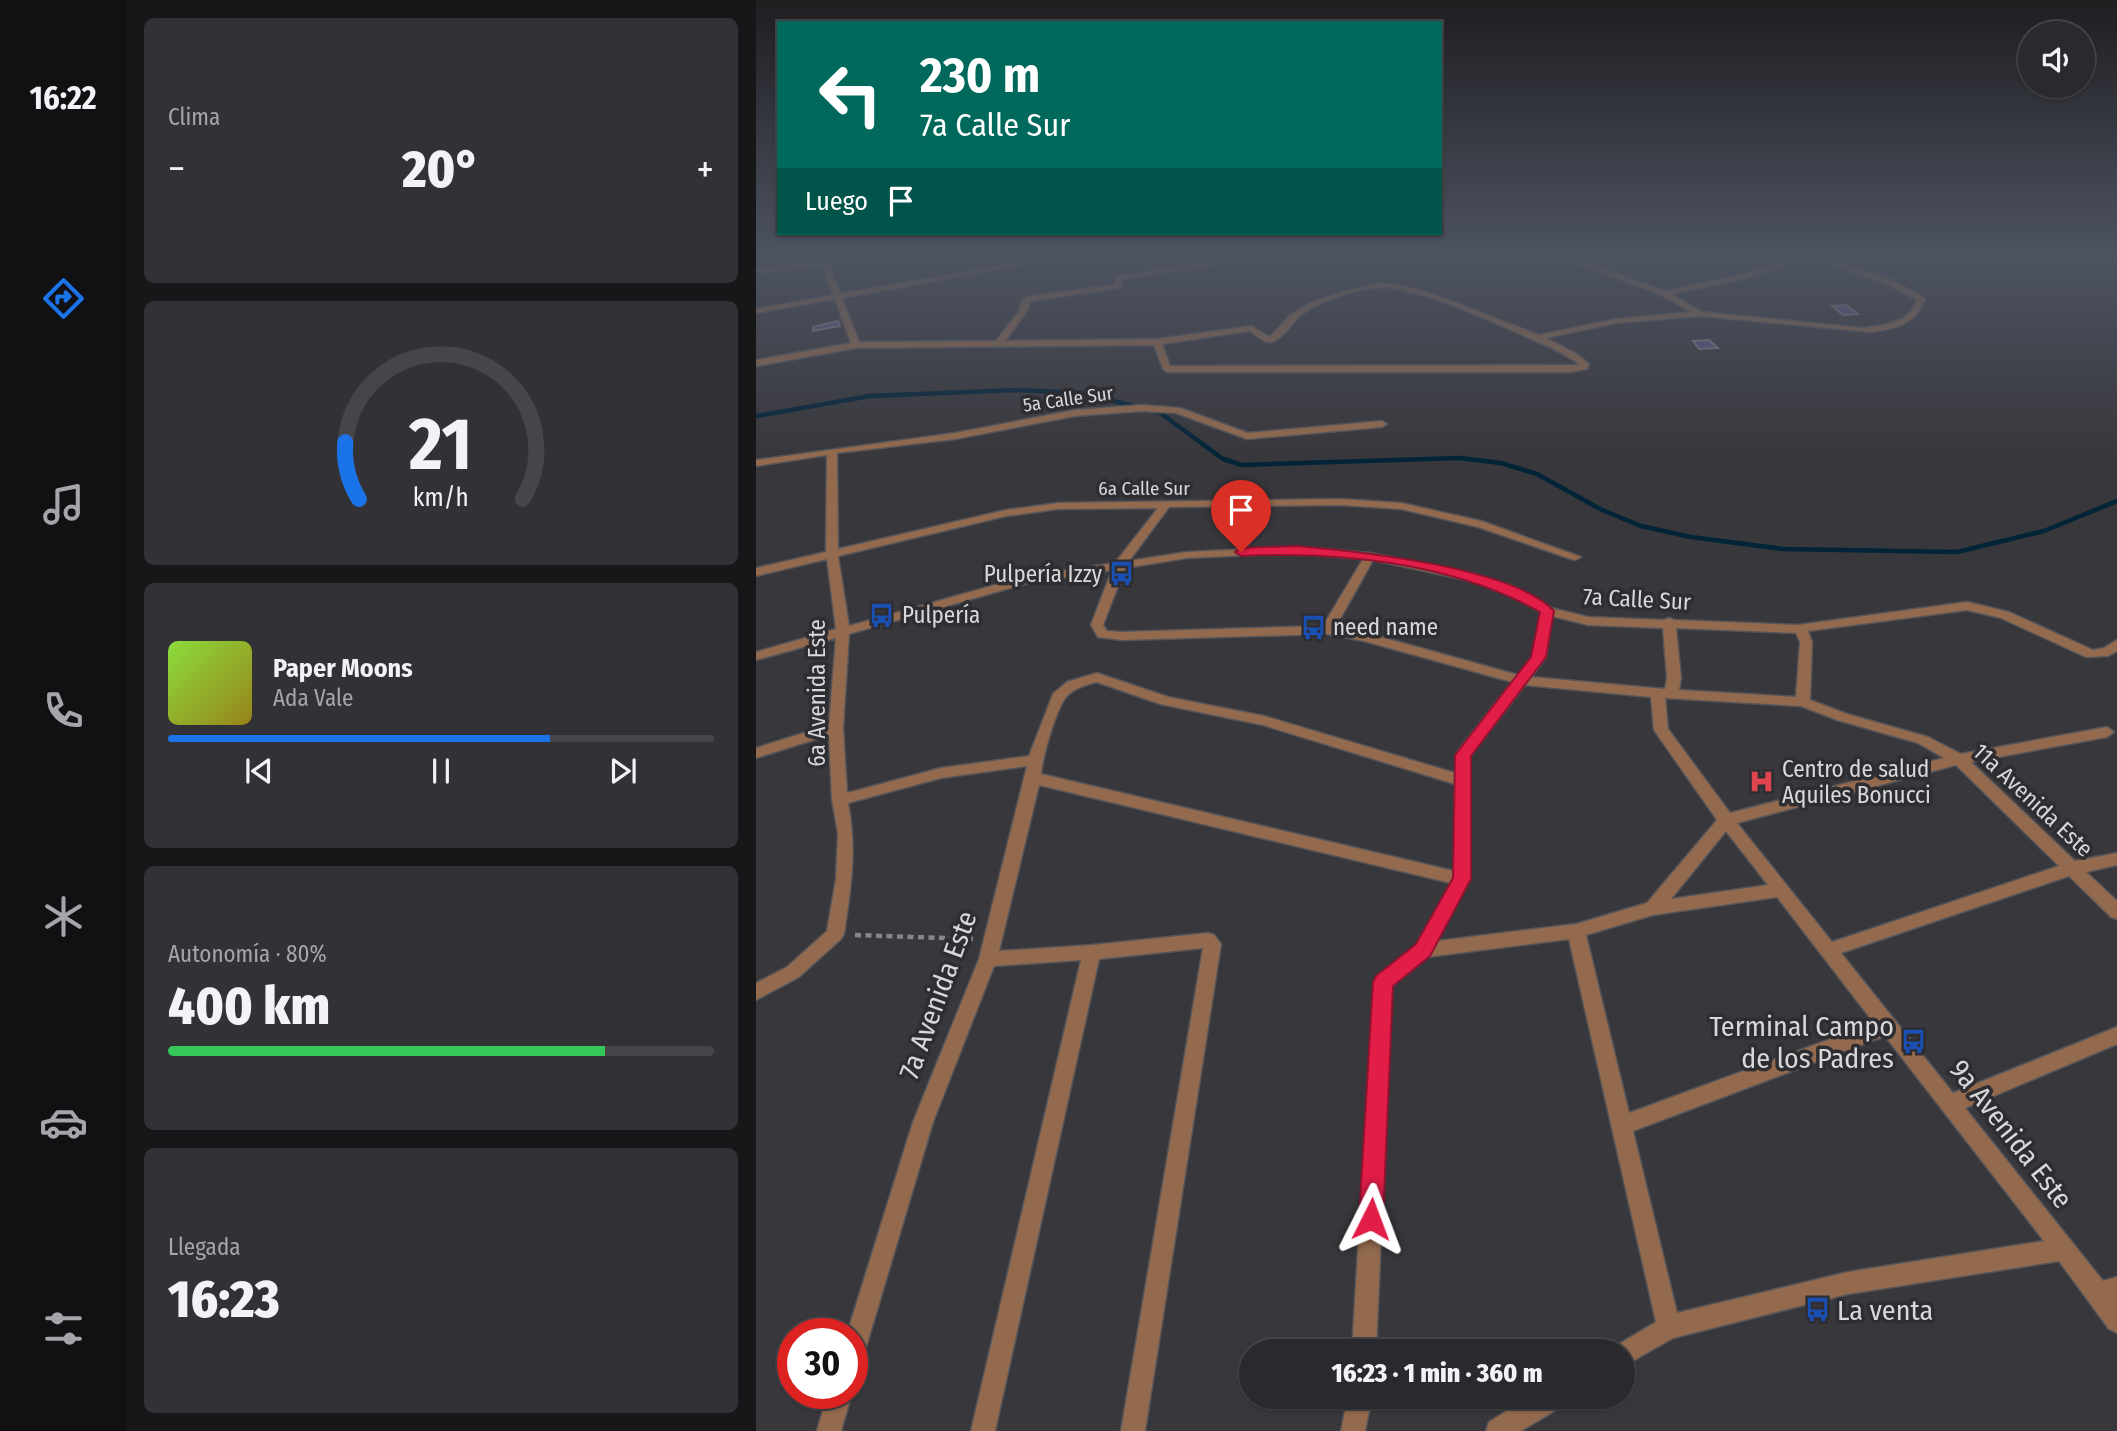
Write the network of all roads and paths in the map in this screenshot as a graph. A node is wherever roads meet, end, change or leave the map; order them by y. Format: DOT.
graph roads {
  1 [pos="847,322"];
  2 [pos="1015,322"];
  3 [pos="1288,322"];
  4 [pos="1498,322"];
  5 [pos="1612,322"];
  6 [pos="1779,322"];
  7 [pos="1903,322"];
  8 [pos="1536,338"];
  9 [pos="1157,342"];
  10 [pos="999,343"];
  11 [pos="856,345"];
  12 [pos="756,363"];
  13 [pos="1382,424"];
  14 [pos="832,451"];
  15 [pos="756,463"];
  16 [pos="1165,506"];
  17 [pos="832,555"];
  18 [pos="1370,556"];
  19 [pos="1575,557"];
  20 [pos="1121,564"];
  21 [pos="756,572"];
  22 [pos="1547,611"];
  23 [pos="1669,622"];
  24 [pos="1801,629"];
  25 [pos="1327,630"];
  26 [pos="843,631"];
  27 [pos="2112,648"];
  28 [pos="756,656"];
  29 [pos="1521,680"];
  30 [pos="1665,694"];
  31 [pos="1795,701"];
  32 [pos="836,728"];
  33 [pos="2107,732"];
  34 [pos="756,753"];
  35 [pos="1959,759"];
  36 [pos="1034,769"];
  37 [pos="1461,780"];
  38 [pos="840,800"];
  39 [pos="1726,820"];
  40 [pos="2117,859"];
  41 [pos="2072,868"];
  42 [pos="1462,879"];
  43 [pos="1781,890"];
  44 [pos="1653,908"];
  45 [pos="2117,912"];
  46 [pos="1576,931"];
  47 [pos="835,934"];
  48 [pos="990,949"];
  49 [pos="1423,950"];
  50 [pos="1830,950"];
  51 [pos="1092,952"];
  52 [pos="756,992"];
  53 [pos="1888,1026"];
  54 [pos="2117,1035"];
  55 [pos="1950,1104"];
  56 [pos="1622,1125"];
  57 [pos="2063,1249"];
  58 [pos="2108,1291"];
  59 [pos="863,1318"];
  60 [pos="2117,1321"];
  61 [pos="1669,1327"];
  62 [pos="1365,1339"];
  63 [pos="1635,1347"];
  64 [pos="836,1409"];
  65 [pos="1357,1409"];
  66 [pos="1534,1409"];
  67 [pos="829,1431"];
  68 [pos="983,1431"];
  69 [pos="1133,1431"];
  70 [pos="1353,1431"];
  71 [pos="1498,1431"];
  1 -- 11 [label="street"];
  2 -- 10 [label="street"];
  3 -- 9 [label="street"];
  4 -- 8 [label="street"];
  5 -- 8 [label="street"];
  6 -- 7 [label="street"];
  8 -- 9 [label="street"];
  9 -- 10 [label="street"];
  10 -- 11 [label="street"];
  11 -- 12 [label="street"];
  13 -- 14 [label="street, 5a Calle Sur"];
  14 -- 15 [label="street, 5a Calle Sur"];
  14 -- 17 [label="street, 6a Avenida Este"];
  16 -- 17 [label="street, 6a Calle Sur"];
  16 -- 19 [label="street, 6a Calle Sur"];
  16 -- 20 [label="street"];
  17 -- 21 [label="street, 6a Calle Sur"];
  17 -- 26 [label="street, 6a Avenida Este"];
  18 -- 20 [label="street, 7a Calle Sur"];
  18 -- 22 [label="street, 7a Calle Sur"];
  18 -- 25 [label="street"];
  20 -- 25 [label="street, 11a Avenida Este"];
  20 -- 26 [label="street, 7a Calle Sur"];
  22 -- 23 [label="street, 7a Calle Sur"];
  22 -- 29 [label="street"];
  23 -- 24 [label="street, 7a Calle Sur"];
  23 -- 30 [label="street, 9a Avenida Este"];
  24 -- 27 [label="street, 7a Calle Sur"];
  24 -- 31 [label="street"];
  25 -- 29 [label="street, 11a Avenida Este"];
  26 -- 28 [label="street, 7a Calle Sur"];
  26 -- 32 [label="street, 6a Avenida Este"];
  29 -- 30 [label="street, 11a Avenida Este"];
  29 -- 37 [label="street"];
  30 -- 31 [label="street, 11a Avenida Este"];
  30 -- 39 [label="street, 9a Avenida Este"];
  31 -- 35 [label="street, 11a Avenida Este"];
  32 -- 34 [label="street"];
  32 -- 38 [label="street, 6a Avenida Este"];
  33 -- 35 [label="street"];
  35 -- 39 [label="street"];
  35 -- 41 [label="street, 11a Avenida Este"];
  36 -- 37 [label="street, 7a Avenida Este"];
  36 -- 38 [label="street"];
  36 -- 42 [label="street"];
  36 -- 48 [label="street, 7a Avenida Este"];
  37 -- 42 [label="street"];
  38 -- 47 [label="street, 6a Avenida Este"];
  39 -- 43 [label="street, 9a Avenida Este"];
  39 -- 44 [label="street"];
  40 -- 41 [label="street"];
  41 -- 45 [label="street, 11a Avenida Este"];
  41 -- 50 [label="street"];
  42 -- 49 [label="street"];
  43 -- 44 [label="street"];
  43 -- 50 [label="street, 9a Avenida Este"];
  44 -- 46 [label="street"];
  46 -- 49 [label="street"];
  46 -- 56 [label="street"];
  47 -- 48 [label="path"];
  47 -- 52 [label="street"];
  48 -- 51 [label="street"];
  48 -- 59 [label="street, 7a Avenida Este"];
  49 -- 62 [label="street"];
  50 -- 53 [label="street, 9a Avenida Este"];
  51 -- 68 [label="street"];
  51 -- 69 [label="street"];
  53 -- 55 [label="street, 9a Avenida Este"];
  53 -- 56 [label="street"];
  54 -- 55 [label="street"];
  55 -- 57 [label="street, 9a Avenida Este"];
  56 -- 61 [label="street"];
  57 -- 58 [label="street, 9a Avenida Este"];
  57 -- 61 [label="street"];
  58 -- 60 [label="street, 9a Avenida Este"];
  61 -- 63 [label="street"];
  64 -- 67 [label="street"];
  65 -- 70 [label="street"];
  66 -- 71 [label="street"];
}
